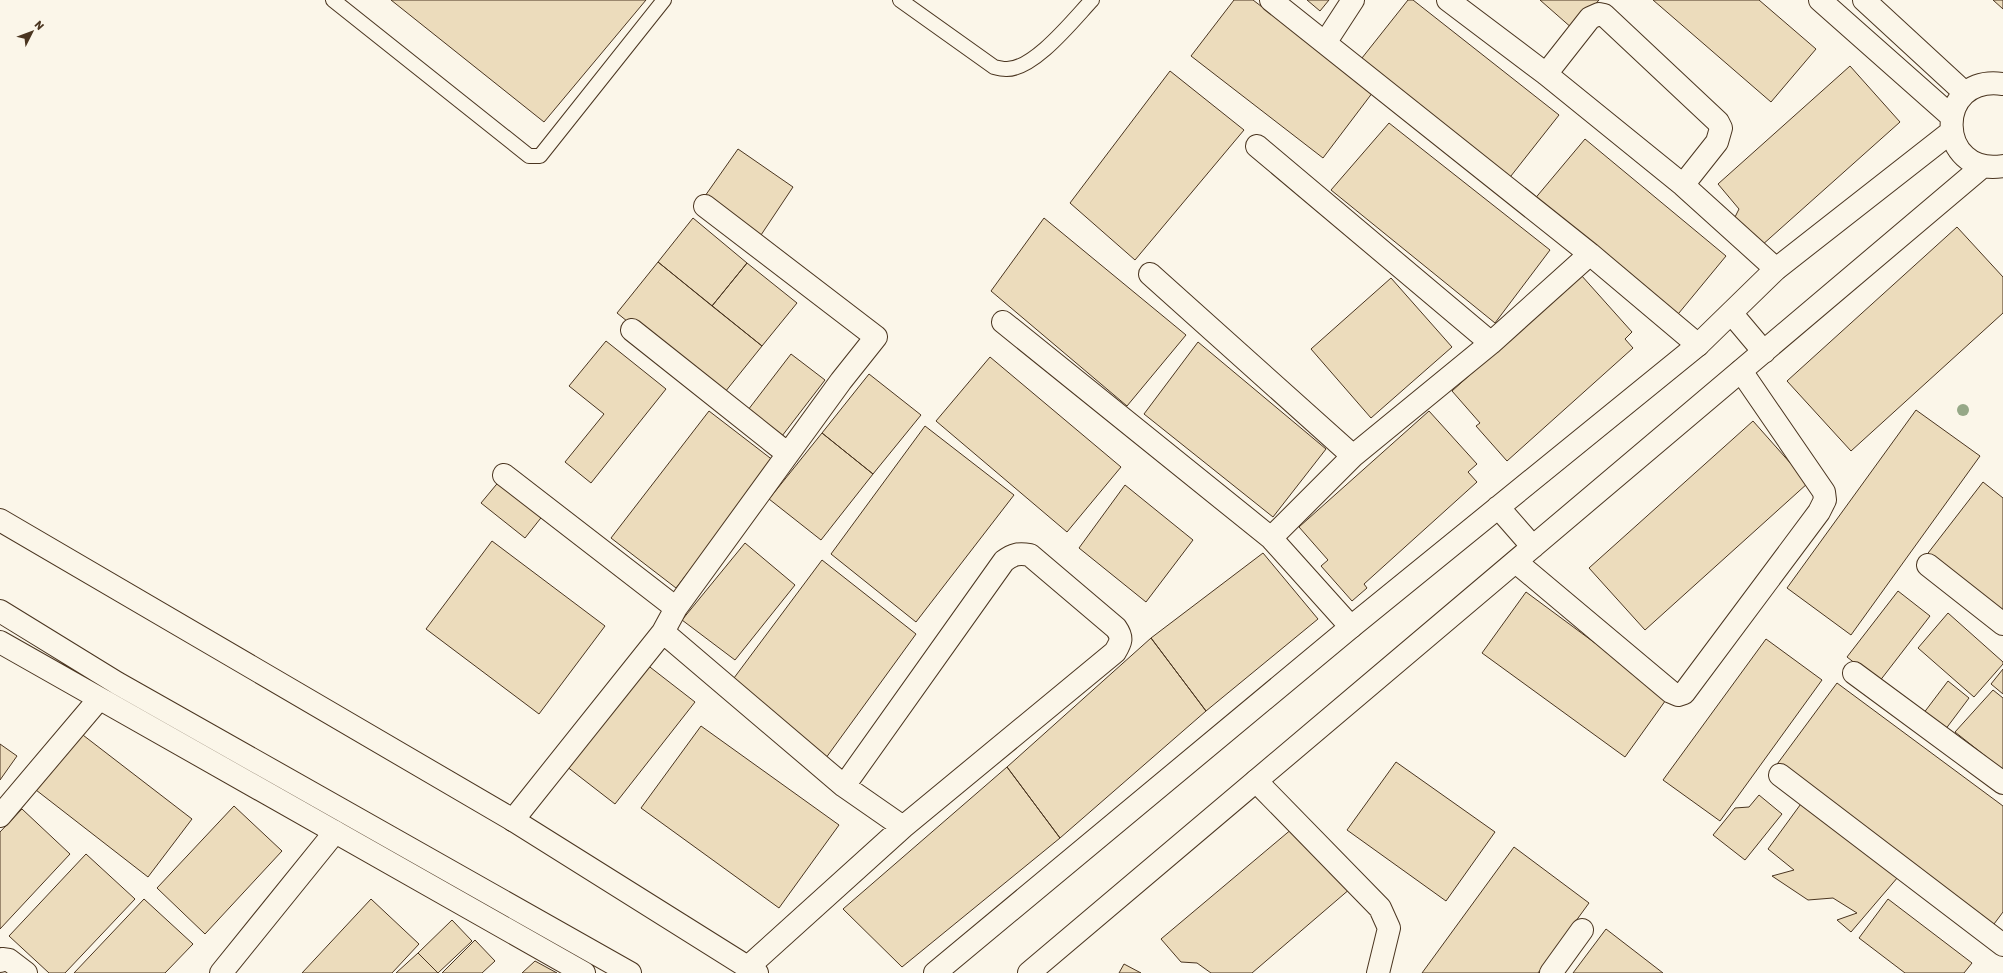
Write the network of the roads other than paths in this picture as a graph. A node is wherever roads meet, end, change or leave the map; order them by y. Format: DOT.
graph roads {
  1 [pos="332,0"];
  2 [pos="664,0"];
  3 [pos="900,0"];
  4 [pos="1092,0"];
  5 [pos="1271,0"];
  6 [pos="1353,0"];
  7 [pos="1448,0"];
  8 [pos="1820,0"];
  9 [pos="1864,0"];
  10 [pos="1325,43"];
  11 [pos="1546,74"];
  12 [pos="2003,84"];
  13 [pos="1965,93"];
  14 [pos="1951,124"];
  15 [pos="1257,146"];
  16 [pos="1993,166"];
  17 [pos="1683,185"];
  18 [pos="705,206"];
  19 [pos="1590,254"];
  20 [pos="1776,269"];
  21 [pos="1150,274"];
  22 [pos="1732,314"];
  23 [pos="1003,322"];
  24 [pos="632,330"];
  25 [pos="1491,343"];
  26 [pos="1698,345"];
  27 [pos="1764,352"];
  28 [pos="1741,371"];
  29 [pos="788,454"];
  30 [pos="1354,456"];
  31 [pos="504,475"];
  32 [pos="1498,507"];
  33 [pos="0,520"];
  34 [pos="1271,538"];
  35 [pos="1533,547"];
  36 [pos="1516,562"];
  37 [pos="1928,565"];
  38 [pos="676,608"];
  39 [pos="0,611"];
  40 [pos="2003,624"];
  41 [pos="1351,627"];
  42 [pos="663,632"];
  43 [pos="0,642"];
  44 [pos="1854,673"];
  45 [pos="99,699"];
  46 [pos="1780,775"];
  47 [pos="1256,781"];
  48 [pos="2003,783"];
  49 [pos="844,786"];
  50 [pos="0,816"];
  51 [pos="513,820"];
  52 [pos="903,827"];
  53 [pos="335,832"];
  54 [pos="1582,930"];
  55 [pos="2003,945"];
  56 [pos="0,961"];
  57 [pos="752,970"];
  58 [pos="26,973"];
  59 [pos="221,973"];
  60 [pos="584,973"];
  61 [pos="630,973"];
  62 [pos="935,973"];
  63 [pos="1029,973"];
  64 [pos="1378,973"];
  65 [pos="1551,973"];
  1 -- 2 [label="lane"];
  3 -- 4 [label="lane"];
  5 -- 10 [label="street"];
  6 -- 10 [label="street"];
  7 -- 11 [label="street"];
  8 -- 14 [label="street"];
  9 -- 13 [label="street"];
  10 -- 19 [label="street"];
  11 -- 17 [label="street"];
  11 -- 17 [label="street"];
  12 -- 13 [label="street"];
  13 -- 14 [label="street"];
  14 -- 16 [label="street"];
  14 -- 20 [label="street"];
  15 -- 25 [label="street"];
  16 -- 27 [label="street"];
  17 -- 20 [label="street"];
  18 -- 29 [label="street"];
  19 -- 25 [label="street"];
  19 -- 26 [label="street"];
  20 -- 22 [label="street"];
  21 -- 30 [label="street"];
  22 -- 26 [label="street"];
  22 -- 27 [label="street"];
  23 -- 34 [label="street"];
  24 -- 29 [label="street"];
  25 -- 30 [label="street"];
  26 -- 32 [label="street"];
  27 -- 28 [label="street"];
  28 -- 35 [label="street"];
  28 -- 36 [label="street"];
  29 -- 38 [label="street"];
  30 -- 34 [label="street"];
  31 -- 38 [label="street"];
  32 -- 35 [label="street"];
  32 -- 41 [label="street"];
  33 -- 51 [label="street"];
  34 -- 41 [label="street"];
  35 -- 36 [label="street"];
  36 -- 47 [label="street"];
  37 -- 40 [label="street"];
  38 -- 42 [label="street"];
  39 -- 61 [label="street"];
  41 -- 62 [label="street"];
  42 -- 49 [label="street"];
  42 -- 51 [label="street"];
  43 -- 45 [label="street"];
  44 -- 48 [label="street"];
  45 -- 50 [label="street"];
  45 -- 53 [label="street"];
  46 -- 55 [label="street"];
  47 -- 63 [label="street"];
  47 -- 64 [label="street"];
  49 -- 52 [label="street"];
  49 -- 52 [label="street"];
  51 -- 57 [label="street"];
  52 -- 57 [label="street"];
  53 -- 59 [label="street"];
  53 -- 60 [label="street"];
  54 -- 65 [label="street"];
  56 -- 58 [label="street"];
}
